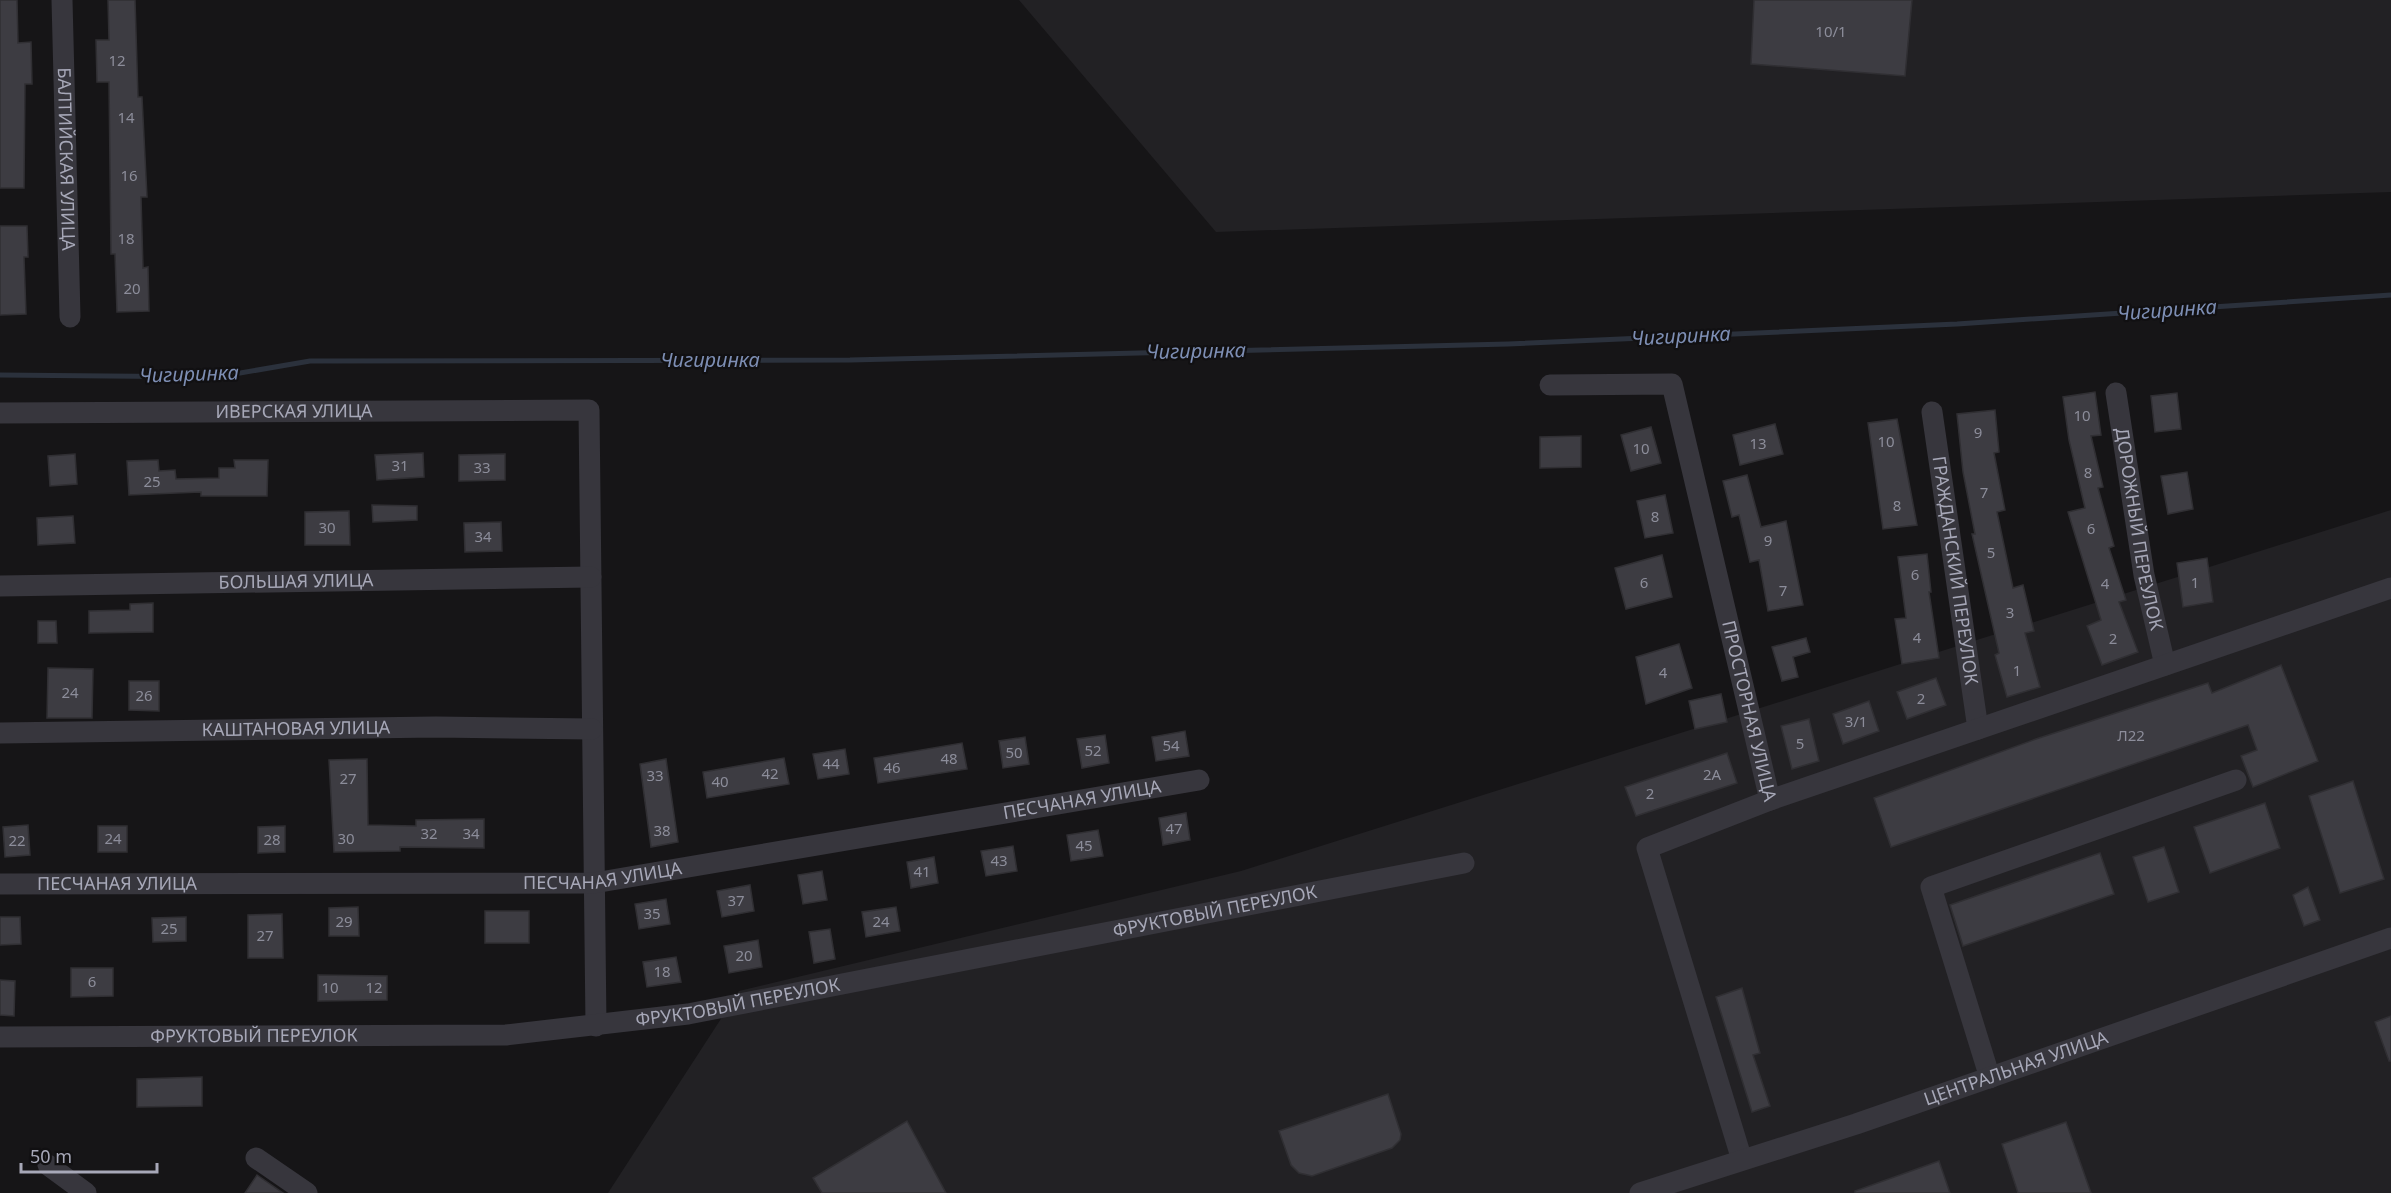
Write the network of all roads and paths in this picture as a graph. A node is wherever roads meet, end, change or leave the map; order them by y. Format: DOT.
graph roads {
  1 [pos="62,0"];
  2 [pos="70,317"];
  3 [pos="1550,385"];
  4 [pos="2116,393"];
  5 [pos="1932,412"];
  6 [pos="0,413"];
  7 [pos="591,577"];
  8 [pos="0,586"];
  9 [pos="2391,588"];
  10 [pos="2165,665"];
  11 [pos="592,729"];
  12 [pos="1978,729"];
  13 [pos="0,733"];
  14 [pos="1199,780"];
  15 [pos="2236,780"];
  16 [pos="1770,800"];
  17 [pos="1464,863"];
  18 [pos="0,884"];
  19 [pos="594,884"];
  20 [pos="2391,938"];
  21 [pos="596,1026"];
  22 [pos="0,1036"];
  23 [pos="1990,1078"];
  24 [pos="256,1158"];
  25 [pos="1742,1160"];
  26 [pos="48,1165"];
  27 [pos="86,1193"];
  28 [pos="307,1193"];
  29 [pos="1640,1193"];
  1 -- 2 [label="street, БАЛТИЙСКАЯ УЛИЦА"];
  3 -- 16 [label="street, ПРОСТОРНАЯ УЛИЦА"];
  4 -- 10 [label="street, ДОРОЖНЫЙ ПЕРЕУЛОК"];
  5 -- 12 [label="street, ГРАЖДАНСКИЙ ПЕРЕУЛОК"];
  6 -- 7 [label="street, ИВЕРСКАЯ УЛИЦА"];
  7 -- 8 [label="street, БОЛЬШАЯ УЛИЦА"];
  7 -- 11 [label="street"];
  9 -- 10 [label="street"];
  10 -- 12 [label="street"];
  11 -- 13 [label="street, КАШТАНОВАЯ УЛИЦА"];
  11 -- 19 [label="street"];
  12 -- 16 [label="street"];
  14 -- 19 [label="street, ПЕСЧАНАЯ УЛИЦА"];
  15 -- 23 [label="street"];
  16 -- 25 [label="street, ПРОСТОРНАЯ УЛИЦА"];
  17 -- 21 [label="street, ФРУКТОВЫЙ ПЕРЕУЛОК"];
  18 -- 19 [label="street, ПЕСЧАНАЯ УЛИЦА"];
  19 -- 21 [label="street"];
  20 -- 23 [label="street, ЦЕНТРАЛЬНАЯ УЛИЦА"];
  21 -- 22 [label="street, ФРУКТОВЫЙ ПЕРЕУЛОК"];
  23 -- 25 [label="street, ЦЕНТРАЛЬНАЯ УЛИЦА"];
  24 -- 28 [label="street"];
  25 -- 29 [label="street, ЦЕНТРАЛЬНАЯ УЛИЦА"];
  26 -- 27 [label="street"];
}
